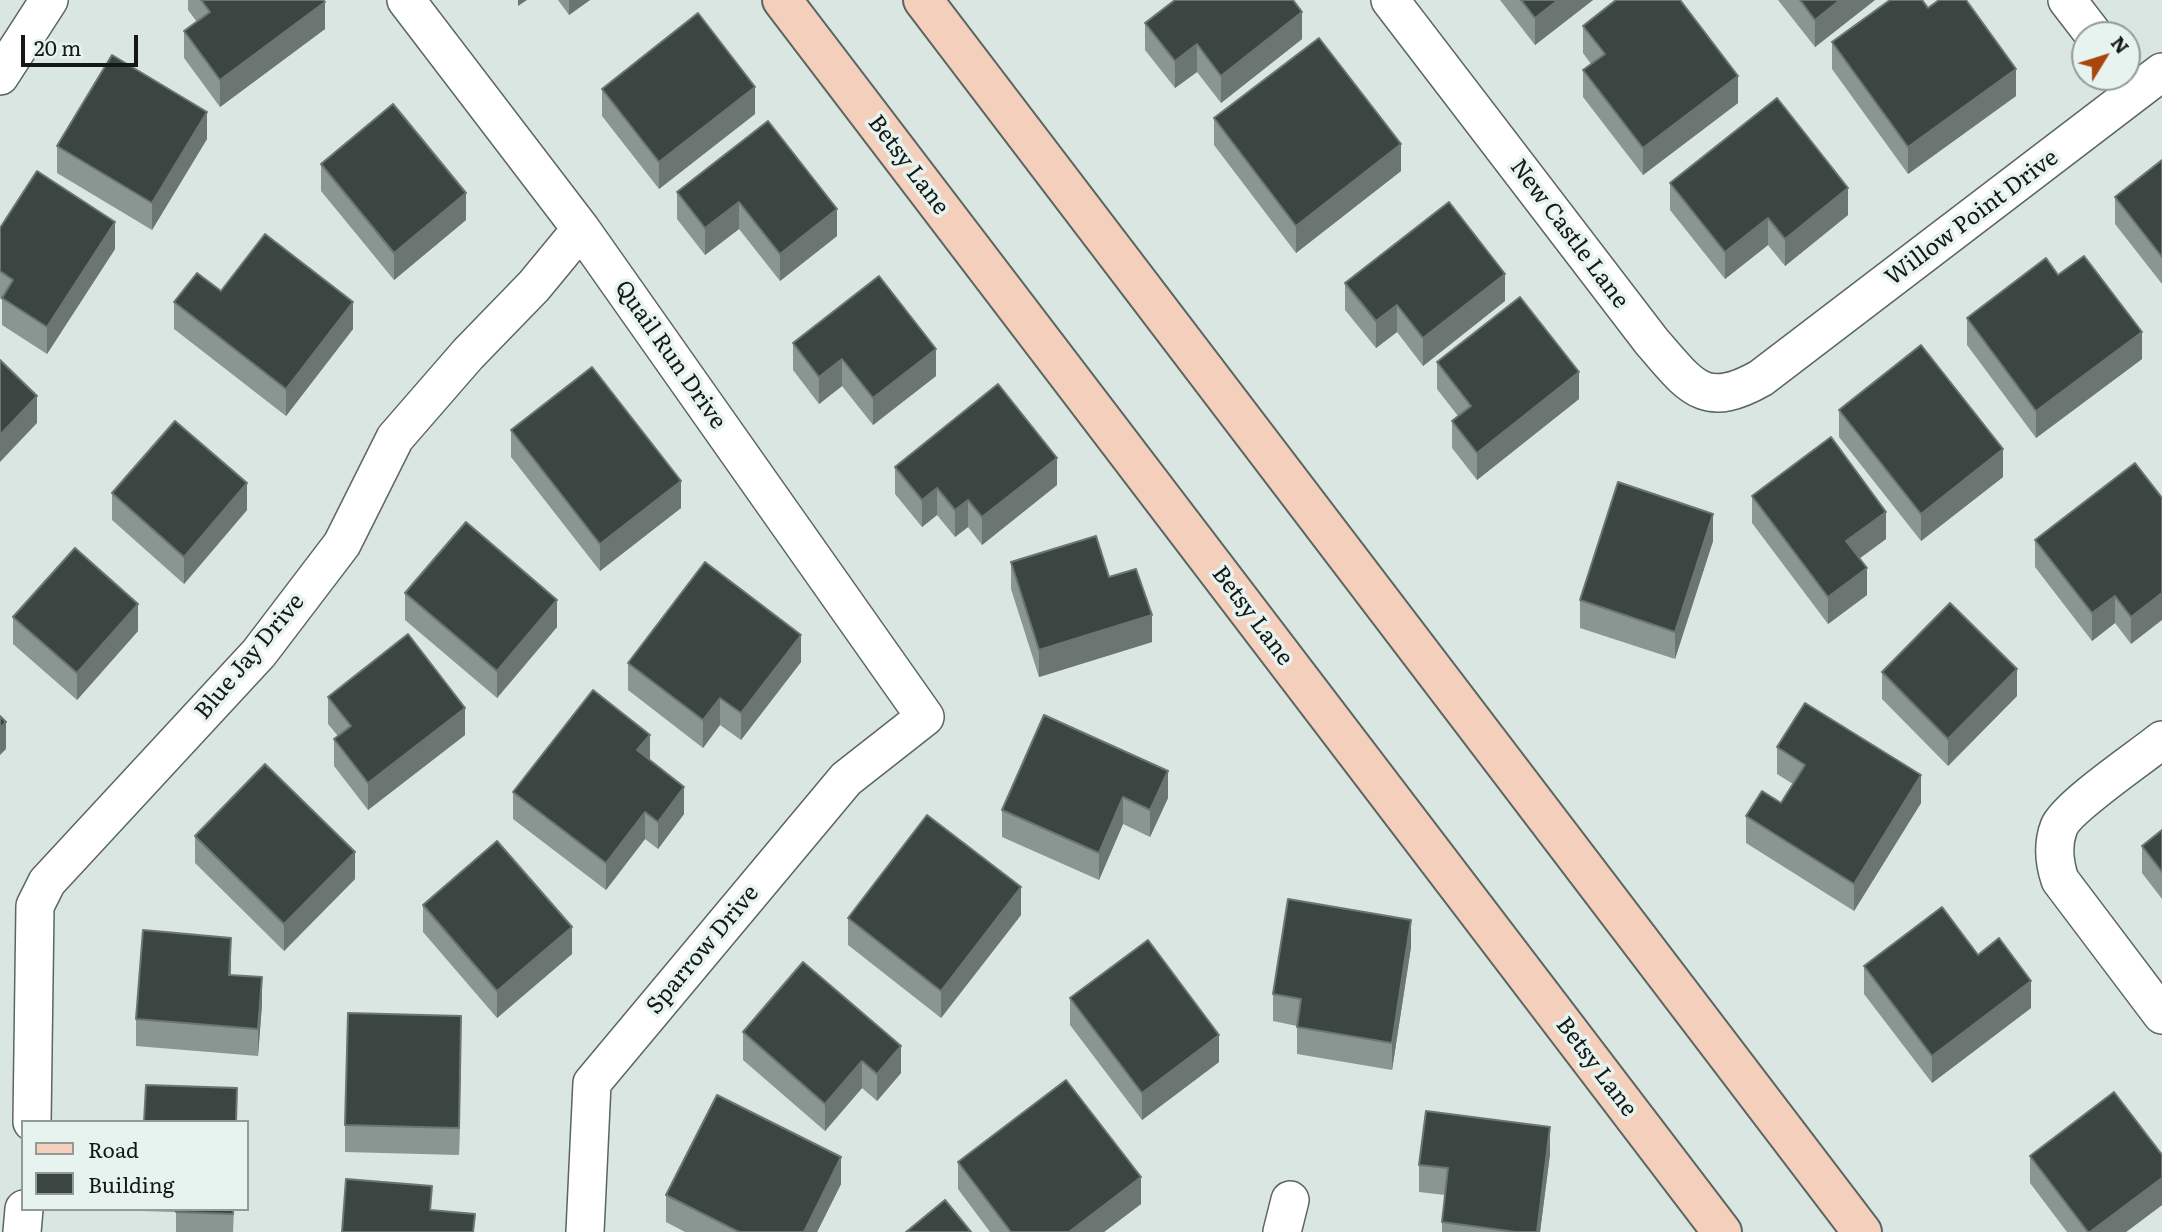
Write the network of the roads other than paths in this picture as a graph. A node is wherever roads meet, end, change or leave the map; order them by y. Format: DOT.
graph roads {
  1 [pos="49,0"];
  2 [pos="406,0"];
  3 [pos="782,0"];
  4 [pos="923,0"];
  5 [pos="1390,0"];
  6 [pos="2067,0"];
  7 [pos="2083,21"];
  8 [pos="0,76"];
  9 [pos="2142,80"];
  10 [pos="581,229"];
  11 [pos="1781,363"];
  12 [pos="925,718"];
  13 [pos="2162,740"];
  14 [pos="2162,1015"];
  15 [pos="32,1120"];
  16 [pos="24,1211"];
  17 [pos="22,1232"];
  18 [pos="585,1232"];
  19 [pos="1722,1232"];
  20 [pos="1862,1232"];
  1 -- 8 [label="street"];
  2 -- 10 [label="street, Quail Run Drive"];
  3 -- 19 [label="main road, Betsy Lane"];
  4 -- 20 [label="main road"];
  5 -- 11 [label="street, New Castle Lane"];
  6 -- 7 [label="street"];
  9 -- 11 [label="street, Willow Point Drive"];
  10 -- 12 [label="street, Quail Run Drive"];
  10 -- 15 [label="street, Blue Jay Drive"];
  12 -- 18 [label="street, Sparrow Drive"];
  13 -- 14 [label="street"];
  16 -- 17 [label="street"];
}
